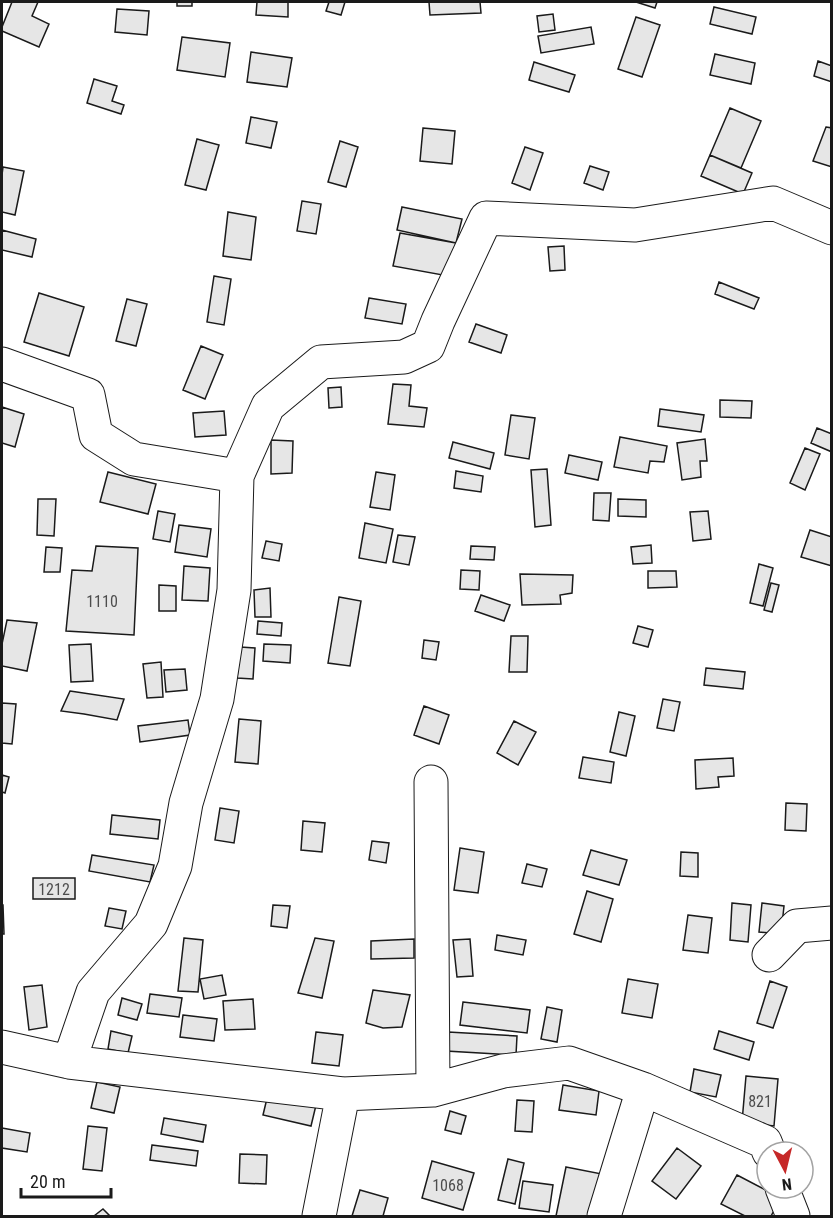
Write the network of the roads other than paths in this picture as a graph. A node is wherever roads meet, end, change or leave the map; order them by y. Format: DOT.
graph roads {
  1 [pos="831,228"];
  2 [pos="2,364"];
  3 [pos="237,476"];
  4 [pos="431,783"];
  5 [pos="831,923"];
  6 [pos="770,955"];
  7 [pos="2,1047"];
  8 [pos="69,1062"];
  9 [pos="643,1089"];
  10 [pos="433,1090"];
  11 [pos="344,1094"];
  12 [pos="760,1140"];
  13 [pos="787,1200"];
  14 [pos="319,1216"];
  15 [pos="604,1216"];
  16 [pos="793,1216"];
  1 -- 3 [label="street"];
  2 -- 3 [label="street"];
  3 -- 8 [label="street"];
  4 -- 10 [label="street"];
  5 -- 6 [label="street"];
  7 -- 8 [label="street"];
  8 -- 11 [label="street"];
  9 -- 10 [label="street"];
  9 -- 12 [label="street"];
  9 -- 15 [label="street"];
  10 -- 11 [label="street"];
  11 -- 14 [label="street"];
  13 -- 16 [label="street"];
}
